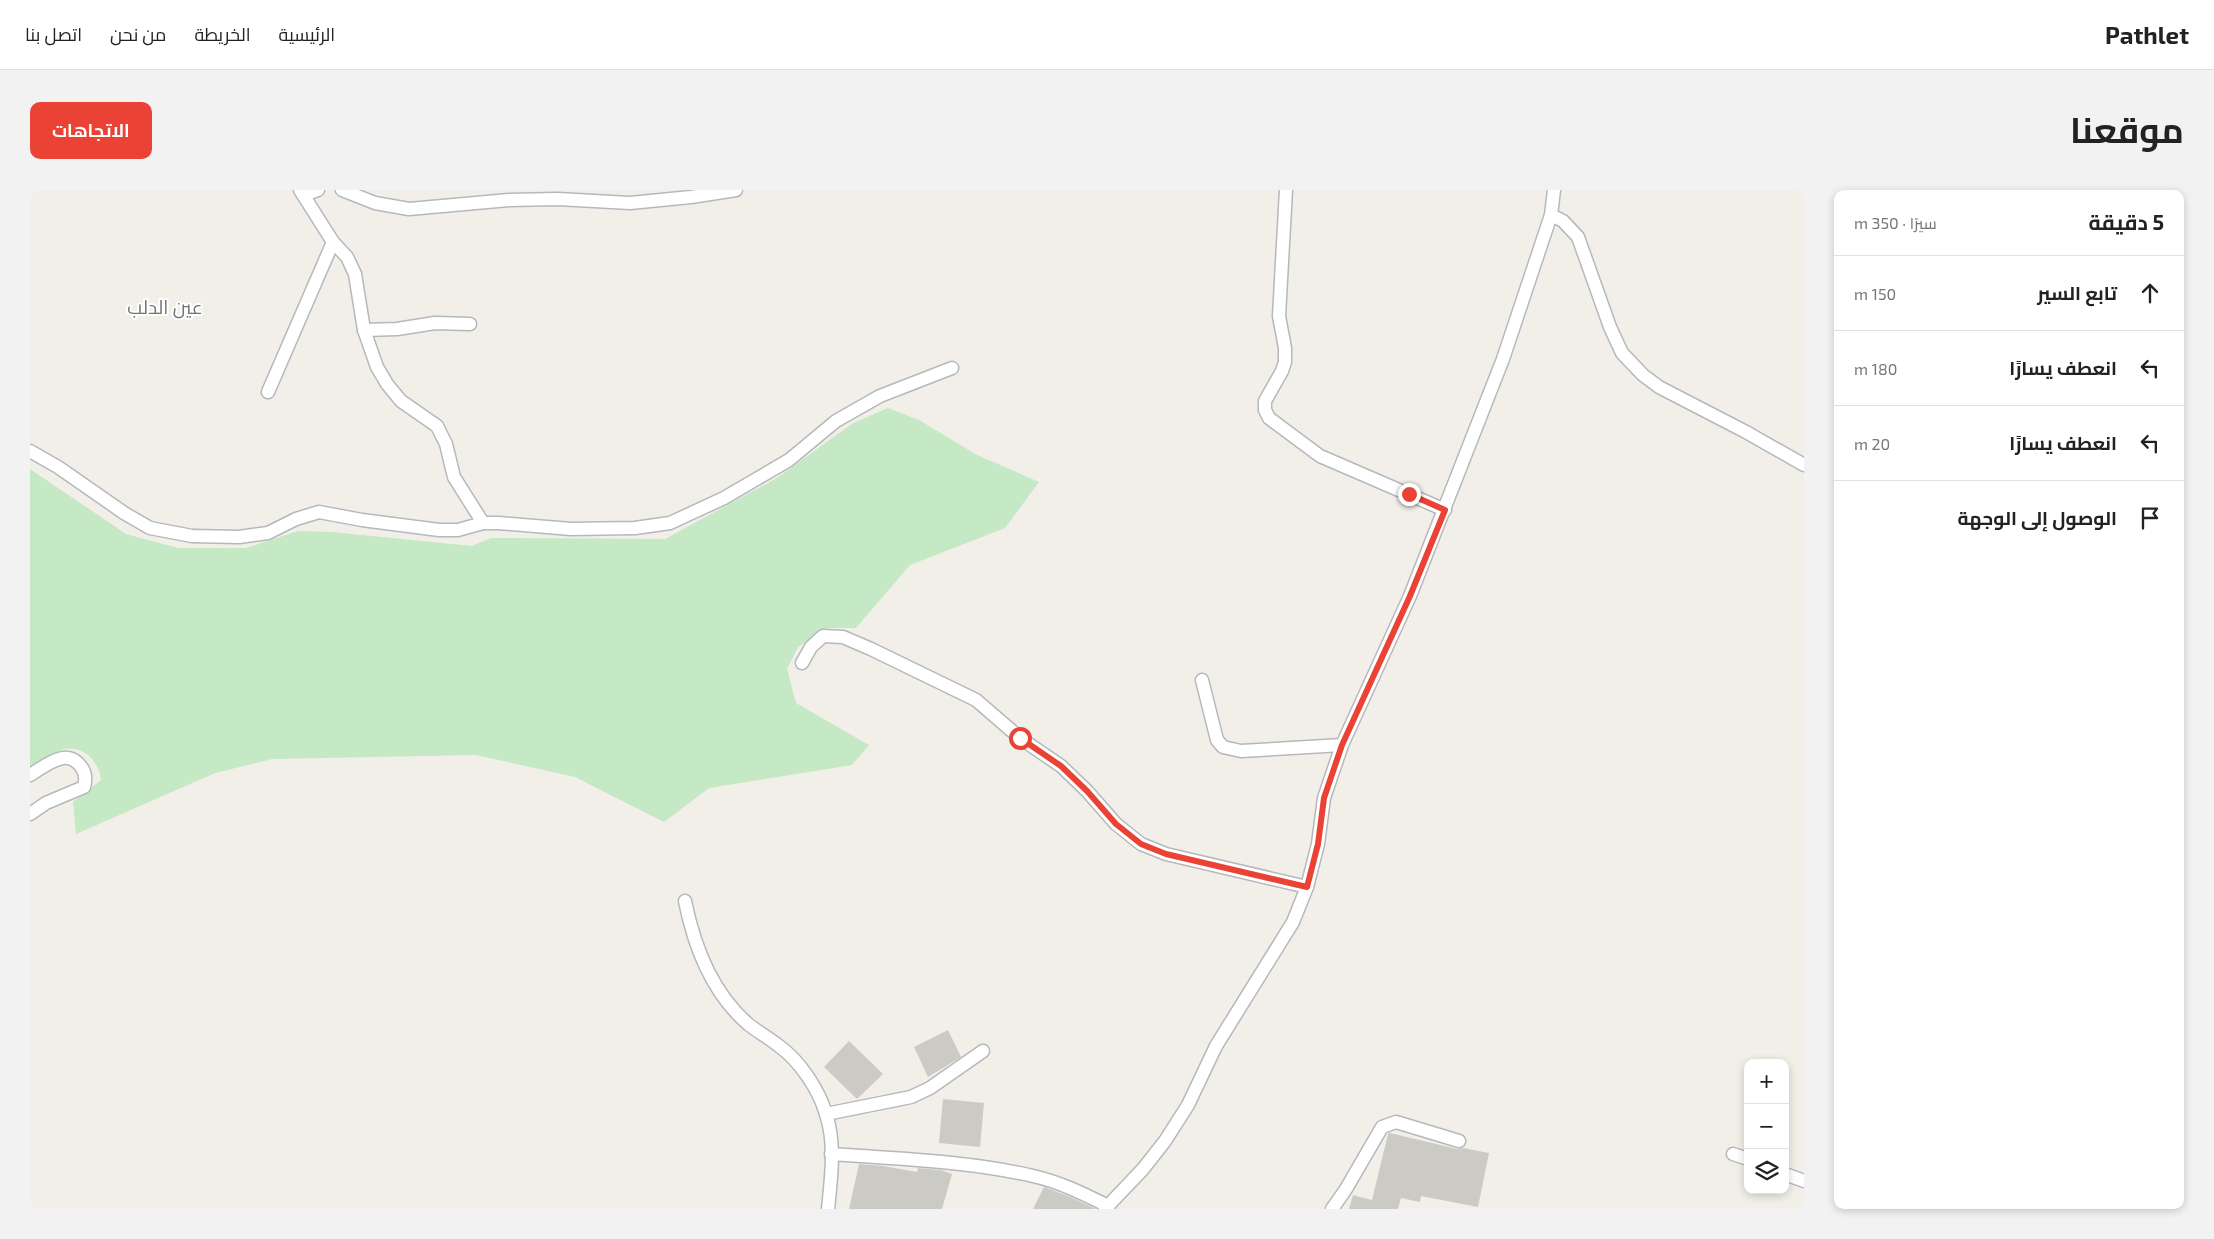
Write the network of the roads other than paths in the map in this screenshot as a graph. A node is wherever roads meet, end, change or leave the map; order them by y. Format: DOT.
graph roads {
  1 [pos="318,190"];
  2 [pos="342,190"];
  3 [pos="736,190"];
  4 [pos="1286,190"];
  5 [pos="1554,190"];
  6 [pos="303,192"];
  7 [pos="1551,215"];
  8 [pos="333,242"];
  9 [pos="470,324"];
  10 [pos="364,330"];
  11 [pos="952,368"];
  12 [pos="268,392"];
  13 [pos="30,451"];
  14 [pos="1804,465"];
  15 [pos="1445,510"];
  16 [pos="484,523"];
  17 [pos="802,662"];
  18 [pos="1202,680"];
  19 [pos="1342,745"];
  20 [pos="30,775"];
  21 [pos="30,814"];
  22 [pos="1307,887"];
  23 [pos="685,901"];
  24 [pos="983,1051"];
  25 [pos="826,1114"];
  26 [pos="1459,1141"];
  27 [pos="831,1154"];
  28 [pos="1733,1154"];
  29 [pos="1744,1158"];
  30 [pos="1789,1175"];
  31 [pos="1804,1181"];
  32 [pos="1106,1208"];
  33 [pos="828,1209"];
  34 [pos="1332,1209"];
  1 -- 6 [label="street"];
  2 -- 3 [label="street"];
  4 -- 15 [label="street"];
  5 -- 7 [label="street"];
  6 -- 8 [label="street"];
  7 -- 14 [label="street"];
  7 -- 15 [label="street"];
  8 -- 10 [label="street"];
  8 -- 12 [label="street"];
  9 -- 10 [label="street"];
  10 -- 16 [label="street"];
  11 -- 16 [label="street"];
  13 -- 16 [label="street"];
  15 -- 19 [label="street"];
  17 -- 22 [label="street"];
  18 -- 19 [label="street"];
  19 -- 22 [label="street"];
  20 -- 21 [label="street"];
  22 -- 32 [label="street"];
  23 -- 25 [label="street"];
  24 -- 25 [label="street"];
  25 -- 27 [label="street"];
  26 -- 34 [label="street"];
  27 -- 32 [label="street"];
  27 -- 33 [label="street"];
  28 -- 29 [label="street"];
  30 -- 31 [label="street"];
}
